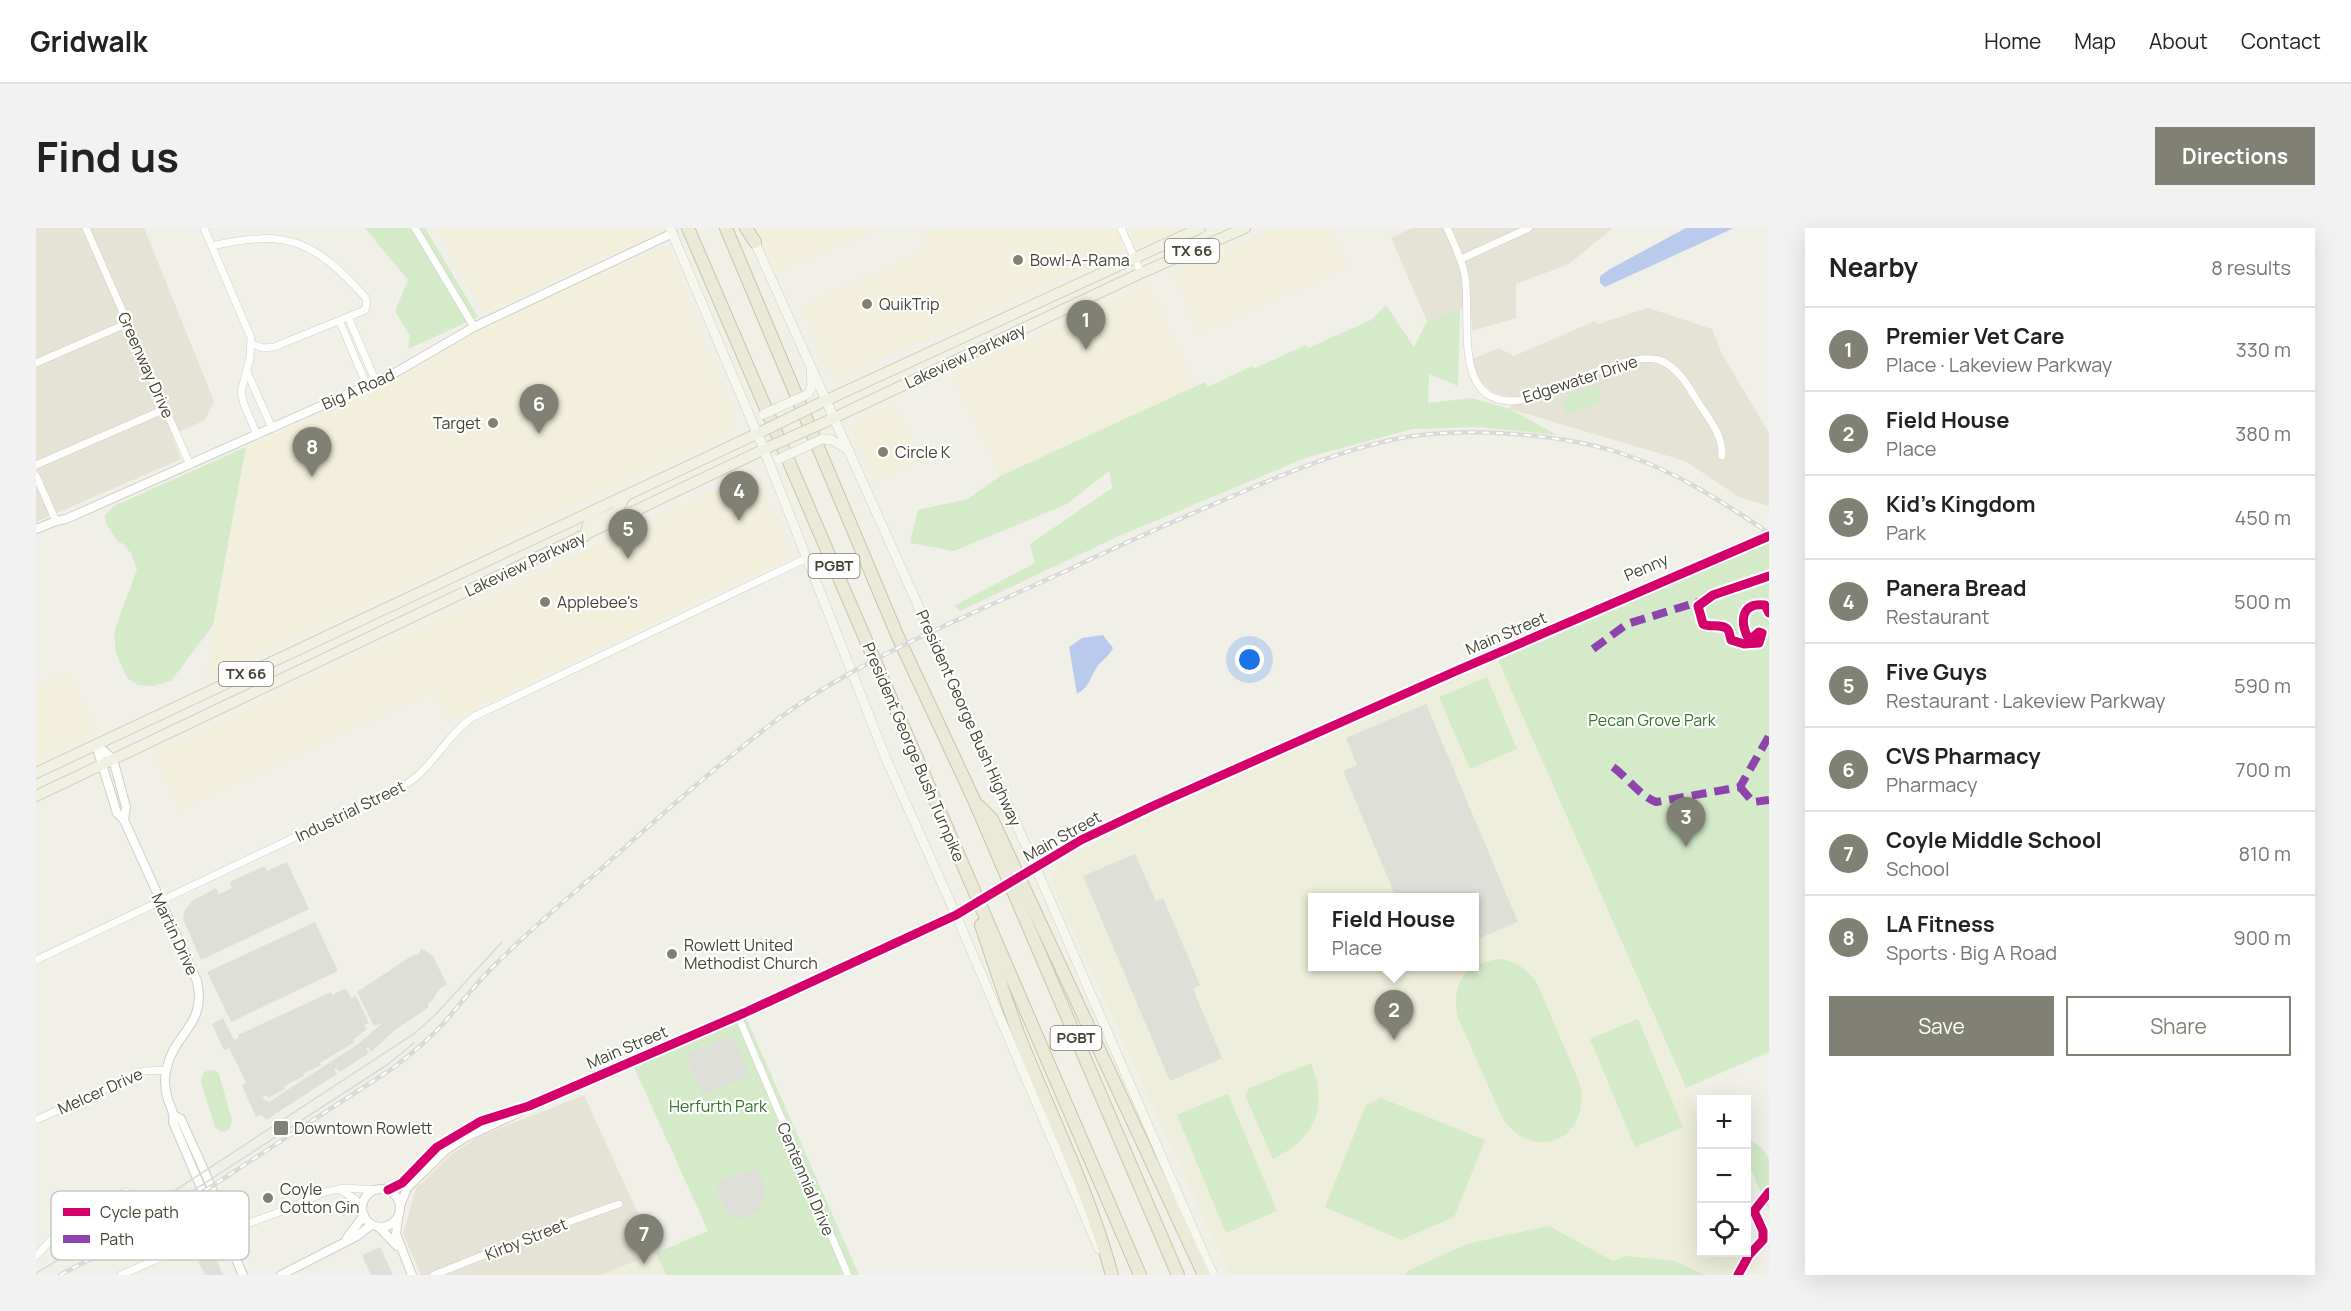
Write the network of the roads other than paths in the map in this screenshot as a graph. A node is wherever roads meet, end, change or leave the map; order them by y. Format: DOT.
graph roads {
  1 [pos="86,228"];
  2 [pos="204,228"];
  3 [pos="415,228"];
  4 [pos="688,228"];
  5 [pos="726,228"];
  6 [pos="748,228"];
  7 [pos="1121,228"];
  8 [pos="1200,228"];
  9 [pos="1245,228"];
  10 [pos="1447,228"];
  11 [pos="1529,228"];
  12 [pos="672,231"];
  13 [pos="755,242"];
  14 [pos="212,246"];
  15 [pos="1134,257"];
  16 [pos="1461,259"];
  17 [pos="1142,273"];
  18 [pos="349,319"];
  19 [pos="340,322"];
  20 [pos="128,323"];
  21 [pos="474,327"];
  22 [pos="980,328"];
  23 [pos="252,344"];
  24 [pos="988,345"];
  25 [pos="36,363"];
  26 [pos="811,366"];
  27 [pos="247,372"];
  28 [pos="372,384"];
  29 [pos="740,393"];
  30 [pos="827,401"];
  31 [pos="165,409"];
  32 [pos="835,418"];
  33 [pos="272,428"];
  34 [pos="761,432"];
  35 [pos="257,435"];
  36 [pos="768,448"];
  37 [pos="850,451"];
  38 [pos="1722,456"];
  39 [pos="36,465"];
  40 [pos="190,465"];
  41 [pos="773,471"];
  42 [pos="36,476"];
  43 [pos="625,497"];
  44 [pos="56,521"];
  45 [pos="36,529"];
  46 [pos="585,536"];
  47 [pos="1769,536"];
  48 [pos="807,558"];
  49 [pos="486,562"];
  50 [pos="494,579"];
  51 [pos="312,643"];
  52 [pos="320,661"];
  53 [pos="96,745"];
  54 [pos="108,762"];
  55 [pos="36,773"];
  56 [pos="36,796"];
  57 [pos="974,800"];
  58 [pos="1036,868"];
  59 [pos="160,902"];
  60 [pos="980,904"];
  61 [pos="961,912"];
  62 [pos="36,960"];
  63 [pos="738,1016"];
  64 [pos="166,1070"];
  65 [pos="529,1106"];
  66 [pos="36,1120"];
  67 [pos="339,1189"];
  68 [pos="376,1190"];
  69 [pos="388,1190"];
  70 [pos="202,1191"];
  71 [pos="620,1204"];
  72 [pos="400,1206"];
  73 [pos="363,1211"];
  74 [pos="398,1218"];
  75 [pos="249,1222"];
  76 [pos="375,1226"];
  77 [pos="51,1240"];
  78 [pos="340,1245"];
  79 [pos="36,1256"];
  80 [pos="404,1256"];
  81 [pos="157,1260"];
  82 [pos="236,1260"];
  83 [pos="301,1271"];
  84 [pos="121,1275"];
  85 [pos="243,1275"];
  86 [pos="281,1275"];
  87 [pos="412,1275"];
  88 [pos="434,1275"];
  89 [pos="848,1275"];
  90 [pos="1111,1275"];
  91 [pos="1140,1275"];
  92 [pos="1178,1275"];
  93 [pos="1204,1275"];
  94 [pos="1213,1275"];
  1 -- 20 [label="street, Greenway Drive"];
  2 -- 14 [label="street"];
  3 -- 21 [label="street"];
  4 -- 60 [label="highway, President George Bush Turnpike / PGBT"];
  5 -- 57 [label="highway, President George Bush Turnpike / PGBT"];
  6 -- 13 [label="highway"];
  7 -- 15 [label="street"];
  8 -- 15 [label="main road, Lakeview Parkway / TX 66"];
  9 -- 17 [label="main road, Lakeview Parkway / TX 66"];
  10 -- 16 [label="street, Edgewater Drive"];
  11 -- 16 [label="street"];
  12 -- 21 [label="street, Big A Road"];
  12 -- 29 [label="main road"];
  13 -- 26 [label="main road, President George Bush Highway"];
  14 -- 18 [label="street"];
  14 -- 23 [label="street"];
  15 -- 17 [label="street"];
  15 -- 22 [label="main road, Lakeview Parkway / TX 66"];
  16 -- 38 [label="street, Edgewater Drive"];
  17 -- 24 [label="main road, Lakeview Parkway / TX 66"];
  18 -- 19 [label="street"];
  18 -- 28 [label="street"];
  19 -- 23 [label="street"];
  19 -- 28 [label="street"];
  20 -- 25 [label="street"];
  20 -- 31 [label="street, Greenway Drive"];
  21 -- 28 [label="street, Big A Road"];
  22 -- 24 [label="main road"];
  22 -- 30 [label="main road, Lakeview Parkway / TX 66"];
  23 -- 27 [label="street"];
  24 -- 32 [label="main road, Lakeview Parkway / TX 66"];
  26 -- 29 [label="main road, bridge"];
  26 -- 30 [label="main road, President George Bush Highway"];
  27 -- 33 [label="street"];
  27 -- 35 [label="street"];
  28 -- 33 [label="street, Big A Road"];
  29 -- 34 [label="main road"];
  30 -- 32 [label="main road, President George Bush Highway"];
  30 -- 34 [label="main road, Lakeview Parkway / TX 66, bridge"];
  31 -- 39 [label="street"];
  31 -- 40 [label="street, Greenway Drive"];
  32 -- 36 [label="main road, Lakeview Parkway / TX 66, bridge"];
  32 -- 37 [label="main road, President George Bush Highway"];
  33 -- 35 [label="street, Big A Road"];
  34 -- 36 [label="main road"];
  34 -- 43 [label="main road, Lakeview Parkway / TX 66"];
  35 -- 40 [label="street, Big A Road"];
  36 -- 41 [label="main road"];
  36 -- 46 [label="main road, Lakeview Parkway / TX 66"];
  37 -- 41 [label="main road, bridge"];
  37 -- 58 [label="main road, President George Bush Highway"];
  40 -- 44 [label="street, Big A Road"];
  41 -- 48 [label="main road"];
  42 -- 44 [label="street"];
  43 -- 46 [label="main road"];
  43 -- 49 [label="main road, Lakeview Parkway / TX 66"];
  44 -- 45 [label="street, Big A Road"];
  46 -- 50 [label="main road, Lakeview Parkway / TX 66"];
  47 -- 58 [label="street, Main Street"];
  48 -- 59 [label="street, Industrial Street"];
  48 -- 61 [label="main road"];
  49 -- 50 [label="main road"];
  49 -- 51 [label="main road, Lakeview Parkway / TX 66"];
  50 -- 52 [label="main road, Lakeview Parkway / TX 66"];
  51 -- 52 [label="main road"];
  51 -- 53 [label="main road, Lakeview Parkway / TX 66"];
  52 -- 54 [label="main road, Lakeview Parkway / TX 66"];
  53 -- 54 [label="street, Martin Drive"];
  53 -- 55 [label="main road, Lakeview Parkway / TX 66"];
  54 -- 56 [label="main road, Lakeview Parkway / TX 66"];
  54 -- 59 [label="street, Martin Drive"];
  57 -- 92 [label="highway, President George Bush Turnpike / PGBT"];
  57 -- 93 [label="highway"];
  58 -- 61 [label="street, Main Street, bridge"];
  58 -- 94 [label="main road, President George Bush Highway"];
  59 -- 62 [label="street, Industrial Street"];
  59 -- 64 [label="street, Martin Drive"];
  60 -- 90 [label="highway"];
  60 -- 91 [label="highway, President George Bush Turnpike / PGBT"];
  61 -- 63 [label="street, Main Street"];
  61 -- 90 [label="main road"];
  63 -- 65 [label="street, Main Street"];
  63 -- 89 [label="street, Centennial Drive"];
  64 -- 66 [label="street, Melcer Drive"];
  64 -- 70 [label="street, Martin Drive"];
  65 -- 69 [label="street, Main Street"];
  65 -- 72 [label="street, Main Street"];
  67 -- 68 [label="street"];
  67 -- 73 [label="street"];
  67 -- 75 [label="street"];
  68 -- 69 [label="street"];
  68 -- 73 [label="street"];
  69 -- 72 [label="street"];
  71 -- 88 [label="street, Kirby Street"];
  72 -- 74 [label="street, Main Street"];
  73 -- 76 [label="street"];
  73 -- 78 [label="street"];
  74 -- 76 [label="street"];
  74 -- 80 [label="street, Main Street"];
  76 -- 78 [label="street"];
  76 -- 80 [label="street"];
  77 -- 79 [label="street"];
  78 -- 83 [label="street"];
  80 -- 87 [label="street"];
  81 -- 84 [label="street"];
  82 -- 85 [label="street, Martin Drive"];
  83 -- 86 [label="street"];
}
